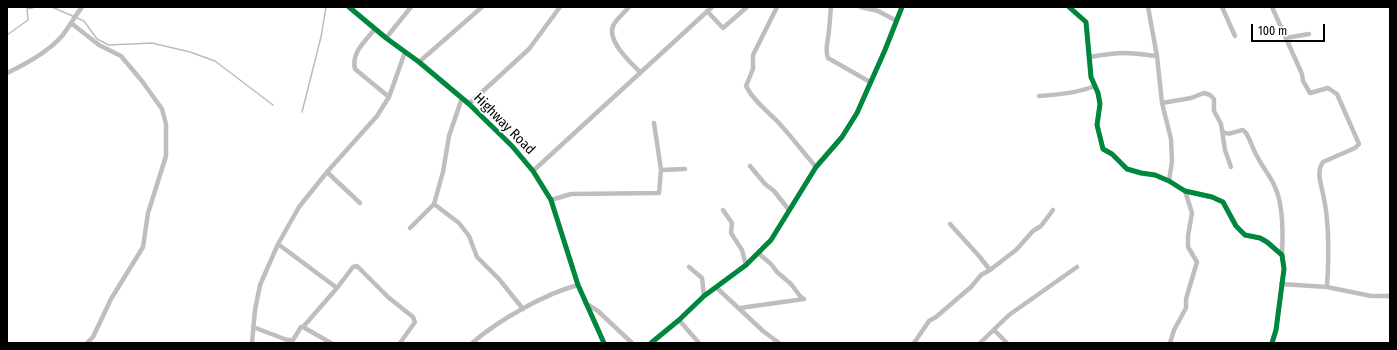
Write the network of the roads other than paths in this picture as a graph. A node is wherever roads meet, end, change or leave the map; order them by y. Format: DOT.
graph roads {
  1 [pos="349,7"];
  2 [pos="411,7"];
  3 [pos="482,7"];
  4 [pos="560,7"];
  5 [pos="629,7"];
  6 [pos="712,7"];
  7 [pos="746,7"];
  8 [pos="778,7"];
  9 [pos="831,7"];
  10 [pos="861,7"];
  11 [pos="902,7"];
  12 [pos="1069,7"];
  13 [pos="1148,7"];
  14 [pos="1222,7"];
  15 [pos="1272,7"];
  16 [pos="80,9"];
  17 [pos="707,12"];
  18 [pos="897,21"];
  19 [pos="71,22"];
  20 [pos="375,29"];
  21 [pos="1309,34"];
  22 [pos="1235,36"];
  23 [pos="386,38"];
  24 [pos="1286,38"];
  25 [pos="405,52"];
  26 [pos="1157,56"];
  27 [pos="1089,57"];
  28 [pos="419,62"];
  29 [pos="640,72"];
  30 [pos="7,73"];
  31 [pos="870,82"];
  32 [pos="1095,86"];
  33 [pos="1039,96"];
  34 [pos="389,97"];
  35 [pos="462,98"];
  36 [pos="1162,103"];
  37 [pos="469,104"];
  38 [pos="654,123"];
  39 [pos="1223,132"];
  40 [pos="750,166"];
  41 [pos="816,167"];
  42 [pos="1231,167"];
  43 [pos="685,169"];
  44 [pos="661,170"];
  45 [pos="533,171"];
  46 [pos="327,172"];
  47 [pos="1169,181"];
  48 [pos="1185,191"];
  49 [pos="551,200"];
  50 [pos="360,203"];
  51 [pos="434,204"];
  52 [pos="723,210"];
  53 [pos="789,210"];
  54 [pos="1053,210"];
  55 [pos="950,224"];
  56 [pos="410,228"];
  57 [pos="278,244"];
  58 [pos="758,253"];
  59 [pos="1282,255"];
  60 [pos="746,265"];
  61 [pos="689,266"];
  62 [pos="1077,267"];
  63 [pos="990,270"];
  64 [pos="1281,284"];
  65 [pos="578,286"];
  66 [pos="1327,287"];
  67 [pos="337,288"];
  68 [pos="717,288"];
  69 [pos="704,296"];
  70 [pos="1390,296"];
  71 [pos="586,303"];
  72 [pos="740,308"];
  73 [pos="523,309"];
  74 [pos="679,320"];
  75 [pos="253,327"];
  76 [pos="303,327"];
  77 [pos="994,330"];
  78 [pos="87,343"];
  79 [pos="252,343"];
  80 [pos="331,343"];
  81 [pos="400,343"];
  82 [pos="472,343"];
  83 [pos="604,343"];
  84 [pos="632,343"];
  85 [pos="651,343"];
  86 [pos="699,343"];
  87 [pos="779,343"];
  88 [pos="914,343"];
  89 [pos="980,343"];
  90 [pos="1007,343"];
  91 [pos="1170,343"];
  92 [pos="1272,343"];
  1 -- 20 [label="street, Highway Road"];
  2 -- 23 [label="street"];
  3 -- 28 [label="street"];
  4 -- 37 [label="street"];
  5 -- 29 [label="street"];
  6 -- 17 [label="street"];
  7 -- 17 [label="street"];
  8 -- 41 [label="street"];
  9 -- 31 [label="street"];
  10 -- 18 [label="street"];
  11 -- 18 [label="street"];
  12 -- 27 [label="street"];
  13 -- 26 [label="street"];
  14 -- 22 [label="street"];
  15 -- 24 [label="street"];
  16 -- 19 [label="street"];
  17 -- 29 [label="street"];
  18 -- 31 [label="street"];
  19 -- 30 [label="street"];
  19 -- 78 [label="street"];
  20 -- 23 [label="street, Highway Road"];
  20 -- 34 [label="street"];
  21 -- 24 [label="street"];
  23 -- 25 [label="street, Highway Road"];
  24 -- 66 [label="street"];
  25 -- 28 [label="street, Highway Road"];
  25 -- 34 [label="street"];
  26 -- 27 [label="street"];
  26 -- 36 [label="street"];
  27 -- 32 [label="street"];
  28 -- 35 [label="street, Highway Road"];
  29 -- 45 [label="street"];
  31 -- 41 [label="street"];
  32 -- 33 [label="street"];
  32 -- 47 [label="street"];
  34 -- 46 [label="street"];
  35 -- 37 [label="street, Highway Road"];
  35 -- 51 [label="street"];
  36 -- 39 [label="street"];
  36 -- 47 [label="street"];
  37 -- 45 [label="street, Highway Road"];
  38 -- 44 [label="street"];
  39 -- 42 [label="street"];
  39 -- 59 [label="street"];
  40 -- 53 [label="street"];
  41 -- 53 [label="street"];
  43 -- 44 [label="street"];
  44 -- 49 [label="street"];
  45 -- 49 [label="street, Highway Road"];
  46 -- 50 [label="street"];
  46 -- 57 [label="street"];
  47 -- 48 [label="street"];
  48 -- 59 [label="street"];
  48 -- 91 [label="street"];
  49 -- 65 [label="street, Highway Road"];
  51 -- 56 [label="street"];
  51 -- 73 [label="street"];
  52 -- 60 [label="street"];
  53 -- 58 [label="street"];
  54 -- 63 [label="street"];
  55 -- 63 [label="street"];
  57 -- 67 [label="street"];
  57 -- 75 [label="street"];
  58 -- 60 [label="street"];
  58 -- 72 [label="street"];
  59 -- 64 [label="street"];
  60 -- 68 [label="street"];
  61 -- 69 [label="street"];
  62 -- 77 [label="street"];
  63 -- 88 [label="street"];
  64 -- 66 [label="street"];
  64 -- 92 [label="street"];
  65 -- 71 [label="street, Highway Road"];
  65 -- 73 [label="street"];
  66 -- 70 [label="street"];
  67 -- 76 [label="street"];
  67 -- 81 [label="street"];
  68 -- 69 [label="street"];
  68 -- 72 [label="street"];
  69 -- 74 [label="street"];
  71 -- 83 [label="street, Highway Road"];
  71 -- 84 [label="street"];
  72 -- 87 [label="street"];
  73 -- 82 [label="street"];
  74 -- 85 [label="street"];
  74 -- 86 [label="street"];
  75 -- 76 [label="street"];
  75 -- 79 [label="street"];
  76 -- 80 [label="street"];
  77 -- 89 [label="street"];
  77 -- 90 [label="street"];
}
